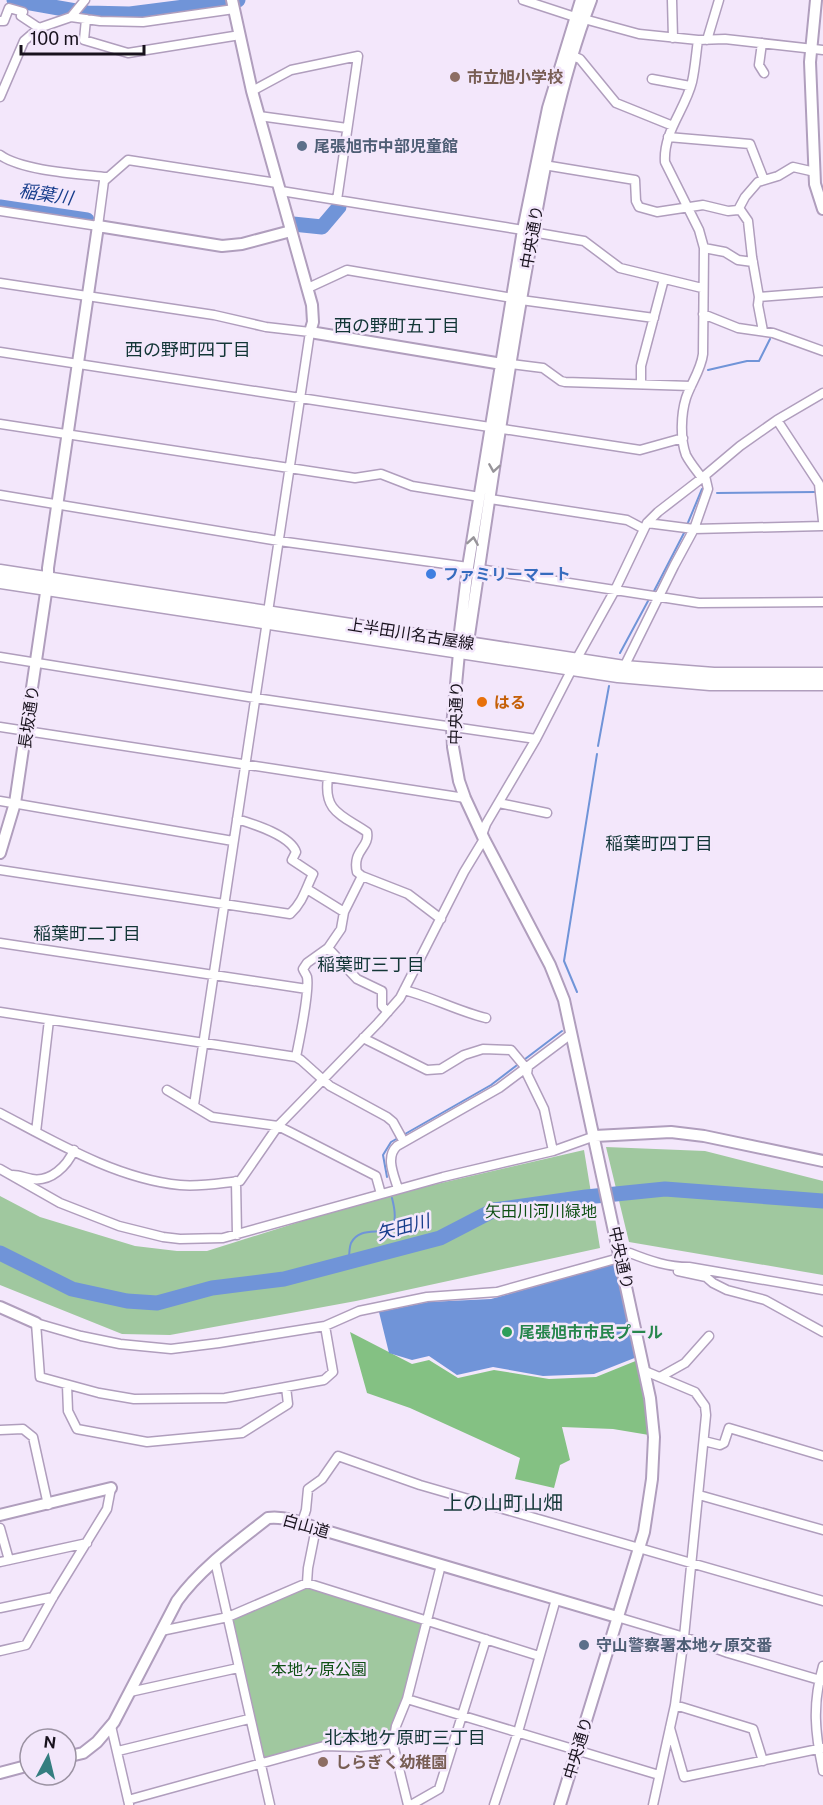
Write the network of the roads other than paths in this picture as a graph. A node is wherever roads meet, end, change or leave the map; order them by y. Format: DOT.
graph roads {
  1 [pos="523,0"];
  2 [pos="581,0"];
  3 [pos="591,0"];
  4 [pos="672,0"];
  5 [pos="719,0"];
  6 [pos="816,0"];
  7 [pos="84,1"];
  8 [pos="233,6"];
  9 [pos="71,17"];
  10 [pos="580,18"];
  11 [pos="86,19"];
  12 [pos="0,21"];
  13 [pos="39,28"];
  14 [pos="240,35"];
  15 [pos="673,38"];
  16 [pos="703,40"];
  17 [pos="762,44"];
  18 [pos="811,49"];
  19 [pos="823,50"];
  20 [pos="573,56"];
  21 [pos="764,73"];
  22 [pos="652,79"];
  23 [pos="690,86"];
  24 [pos="252,91"];
  25 [pos="0,97"];
  26 [pos="259,116"];
  27 [pos="673,126"];
  28 [pos="347,128"];
  29 [pos="668,137"];
  30 [pos="0,155"];
  31 [pos="544,165"];
  32 [pos="815,172"];
  33 [pos="106,177"];
  34 [pos="764,180"];
  35 [pos="279,187"];
  36 [pos="337,200"];
  37 [pos="687,207"];
  38 [pos="739,208"];
  39 [pos="823,209"];
  40 [pos="0,211"];
  41 [pos="98,226"];
  42 [pos="291,231"];
  43 [pos="528,231"];
  44 [pos="704,248"];
  45 [pos="753,262"];
  46 [pos="664,279"];
  47 [pos="0,283"];
  48 [pos="308,288"];
  49 [pos="702,288"];
  50 [pos="823,292"];
  51 [pos="87,296"];
  52 [pos="759,297"];
  53 [pos="516,299"];
  54 [pos="703,314"];
  55 [pos="654,318"];
  56 [pos="763,331"];
  57 [pos="310,332"];
  58 [pos="823,351"];
  59 [pos="0,352"];
  60 [pos="79,363"];
  61 [pos="506,364"];
  62 [pos="641,384"];
  63 [pos="691,386"];
  64 [pos="823,393"];
  65 [pos="300,398"];
  66 [pos="777,420"];
  67 [pos="0,424"];
  68 [pos="496,428"];
  69 [pos="69,435"];
  70 [pos="683,438"];
  71 [pos="290,468"];
  72 [pos="704,477"];
  73 [pos="0,495"];
  74 [pos="485,498"];
  75 [pos="56,505"];
  76 [pos="823,521"];
  77 [pos="646,526"];
  78 [pos="823,526"];
  79 [pos="694,529"];
  80 [pos="279,541"];
  81 [pos="473,568"];
  82 [pos="0,571"];
  83 [pos="0,582"];
  84 [pos="48,584"];
  85 [pos="615,590"];
  86 [pos="658,597"];
  87 [pos="823,602"];
  88 [pos="268,617"];
  89 [pos="463,641"];
  90 [pos="459,653"];
  91 [pos="0,657"];
  92 [pos="36,662"];
  93 [pos="574,665"];
  94 [pos="624,667"];
  95 [pos="823,674"];
  96 [pos="823,684"];
  97 [pos="255,698"];
  98 [pos="0,727"];
  99 [pos="452,727"];
  100 [pos="27,731"];
  101 [pos="536,739"];
  102 [pos="245,766"];
  103 [pos="328,778"];
  104 [pos="465,798"];
  105 [pos="0,801"];
  106 [pos="15,803"];
  107 [pos="499,803"];
  108 [pos="547,813"];
  109 [pos="237,819"];
  110 [pos="483,837"];
  111 [pos="233,841"];
  112 [pos="0,853"];
  113 [pos="0,870"];
  114 [pos="362,876"];
  115 [pos="307,889"];
  116 [pos="223,904"];
  117 [pos="344,912"];
  118 [pos="441,919"];
  119 [pos="0,943"];
  120 [pos="328,948"];
  121 [pos="213,975"];
  122 [pos="307,988"];
  123 [pos="404,990"];
  124 [pos="0,1012"];
  125 [pos="388,1012"];
  126 [pos="486,1018"];
  127 [pos="49,1020"];
  128 [pos="571,1034"];
  129 [pos="363,1038"];
  130 [pos="203,1043"];
  131 [pos="296,1057"];
  132 [pos="524,1065"];
  133 [pos="323,1080"];
  134 [pos="167,1090"];
  135 [pos="194,1105"];
  136 [pos="0,1113"];
  137 [pos="278,1126"];
  138 [pos="36,1132"];
  139 [pos="401,1137"];
  140 [pos="596,1140"];
  141 [pos="74,1150"];
  142 [pos="553,1151"];
  143 [pos="823,1161"];
  144 [pos="0,1169"];
  145 [pos="11,1176"];
  146 [pos="236,1181"];
  147 [pos="398,1189"];
  148 [pos="381,1194"];
  149 [pos="237,1235"];
  150 [pos="619,1258"];
  151 [pos="673,1267"];
  152 [pos="823,1290"];
  153 [pos="0,1307"];
  154 [pos="36,1323"];
  155 [pos="326,1326"];
  156 [pos="823,1332"];
  157 [pos="710,1336"];
  158 [pos="645,1371"];
  159 [pos="660,1377"];
  160 [pos="68,1385"];
  161 [pos="286,1387"];
  162 [pos="0,1430"];
  163 [pos="704,1441"];
  164 [pos="823,1456"];
  165 [pos="111,1488"];
  166 [pos="699,1495"];
  167 [pos="48,1505"];
  168 [pos="1,1513"];
  169 [pos="302,1522"];
  170 [pos="0,1528"];
  171 [pos="316,1528"];
  172 [pos="823,1530"];
  173 [pos="87,1543"];
  174 [pos="639,1549"];
  175 [pos="4,1561"];
  176 [pos="214,1561"];
  177 [pos="693,1564"];
  178 [pos="441,1565"];
  179 [pos="308,1583"];
  180 [pos="53,1596"];
  181 [pos="556,1599"];
  182 [pos="823,1601"];
  183 [pos="0,1608"];
  184 [pos="228,1617"];
  185 [pos="617,1617"];
  186 [pos="427,1621"];
  187 [pos="161,1631"];
  188 [pos="684,1637"];
  189 [pos="486,1639"];
  190 [pos="0,1651"];
  191 [pos="540,1656"];
  192 [pos="823,1666"];
  193 [pos="238,1668"];
  194 [pos="821,1680"];
  195 [pos="130,1692"];
  196 [pos="408,1698"];
  197 [pos="675,1705"];
  198 [pos="461,1716"];
  199 [pos="249,1719"];
  200 [pos="669,1725"];
  201 [pos="111,1726"];
  202 [pos="518,1732"];
  203 [pos="393,1744"];
  204 [pos="821,1748"];
  205 [pos="577,1750"];
  206 [pos="118,1751"];
  207 [pos="78,1754"];
  208 [pos="763,1761"];
  209 [pos="260,1762"];
  210 [pos="18,1768"];
  211 [pos="823,1771"];
  212 [pos="0,1773"];
  213 [pos="659,1775"];
  214 [pos="129,1802"];
  215 [pos="270,1805"];
  216 [pos="410,1805"];
  217 [pos="494,1805"];
  218 [pos="560,1805"];
  219 [pos="653,1805"];
  1 -- 10 [label="street"];
  2 -- 10 [label="street, 中央通り"];
  3 -- 10 [label="street, 中央通り"];
  4 -- 15 [label="street"];
  5 -- 16 [label="street"];
  6 -- 18 [label="street"];
  7 -- 9 [label="street"];
  8 -- 11 [label="street"];
  8 -- 14 [label="street"];
  9 -- 11 [label="street"];
  9 -- 13 [label="street"];
  10 -- 15 [label="street"];
  10 -- 20 [label="street, 中央通り"];
  10 -- 43 [label="street, 中央通り"];
  11 -- 14 [label="street"];
  12 -- 13 [label="street"];
  13 -- 25 [label="street"];
  14 -- 24 [label="street"];
  15 -- 16 [label="street"];
  16 -- 17 [label="street"];
  16 -- 23 [label="street"];
  17 -- 18 [label="street"];
  17 -- 21 [label="street"];
  18 -- 19 [label="street"];
  18 -- 32 [label="street"];
  20 -- 27 [label="street"];
  20 -- 31 [label="street, 中央通り"];
  22 -- 23 [label="street"];
  23 -- 27 [label="street"];
  24 -- 26 [label="street"];
  24 -- 28 [label="street"];
  26 -- 28 [label="street"];
  26 -- 35 [label="street"];
  27 -- 29 [label="street"];
  28 -- 36 [label="street"];
  29 -- 34 [label="street"];
  29 -- 37 [label="street"];
  30 -- 33 [label="street"];
  31 -- 37 [label="street"];
  31 -- 43 [label="street, 中央通り"];
  32 -- 34 [label="street"];
  32 -- 39 [label="street"];
  33 -- 35 [label="street"];
  33 -- 41 [label="street"];
  34 -- 38 [label="street"];
  35 -- 36 [label="street"];
  35 -- 42 [label="street"];
  36 -- 43 [label="street"];
  37 -- 38 [label="street"];
  37 -- 44 [label="street"];
  38 -- 45 [label="street"];
  40 -- 41 [label="street"];
  41 -- 42 [label="street"];
  41 -- 51 [label="street, 長坂通り"];
  42 -- 48 [label="street"];
  43 -- 46 [label="street"];
  43 -- 53 [label="street, 中央通り"];
  44 -- 45 [label="street"];
  44 -- 49 [label="street"];
  45 -- 52 [label="street"];
  46 -- 49 [label="street"];
  46 -- 55 [label="street"];
  47 -- 51 [label="street"];
  48 -- 53 [label="street"];
  48 -- 57 [label="street"];
  49 -- 54 [label="street"];
  50 -- 52 [label="street"];
  51 -- 57 [label="street"];
  51 -- 60 [label="street, 長坂通り"];
  52 -- 56 [label="street"];
  53 -- 55 [label="street"];
  53 -- 61 [label="street, 中央通り"];
  54 -- 56 [label="street"];
  54 -- 63 [label="street"];
  55 -- 62 [label="street"];
  56 -- 58 [label="street"];
  57 -- 61 [label="street"];
  57 -- 65 [label="street"];
  59 -- 60 [label="street"];
  60 -- 65 [label="street"];
  60 -- 69 [label="street, 長坂通り"];
  61 -- 62 [label="street"];
  61 -- 68 [label="street, 中央通り"];
  62 -- 63 [label="street"];
  63 -- 70 [label="street"];
  64 -- 66 [label="street"];
  65 -- 68 [label="street"];
  65 -- 71 [label="street"];
  66 -- 72 [label="street"];
  66 -- 76 [label="street"];
  67 -- 69 [label="street"];
  68 -- 70 [label="street"];
  68 -- 74 [label="street, 中央通り"];
  69 -- 71 [label="street"];
  69 -- 75 [label="street, 長坂通り"];
  70 -- 72 [label="street"];
  71 -- 74 [label="street"];
  71 -- 80 [label="street"];
  72 -- 77 [label="street"];
  72 -- 79 [label="street"];
  73 -- 75 [label="street"];
  74 -- 77 [label="street"];
  74 -- 81 [label="street, 中央通り"];
  75 -- 80 [label="street"];
  75 -- 84 [label="street, 長坂通り"];
  77 -- 79 [label="street"];
  77 -- 85 [label="street"];
  78 -- 79 [label="street"];
  79 -- 86 [label="street"];
  80 -- 81 [label="street"];
  80 -- 88 [label="street"];
  81 -- 85 [label="street"];
  81 -- 89 [label="street, 中央通り"];
  82 -- 84 [label="main road, 上半田川名古屋線"];
  83 -- 84 [label="main road, 上半田川名古屋線"];
  84 -- 88 [label="main road, 上半田川名古屋線"];
  84 -- 92 [label="street, 長坂通り"];
  85 -- 86 [label="street"];
  85 -- 93 [label="street"];
  86 -- 87 [label="street"];
  86 -- 94 [label="street"];
  88 -- 89 [label="main road, 上半田川名古屋線"];
  88 -- 90 [label="main road, 上半田川名古屋線"];
  88 -- 97 [label="street"];
  89 -- 90 [label="street, 中央通り"];
  89 -- 93 [label="main road, 上半田川名古屋線"];
  90 -- 93 [label="main road, 上半田川名古屋線"];
  90 -- 99 [label="street, 中央通り"];
  91 -- 92 [label="street"];
  92 -- 97 [label="street"];
  92 -- 100 [label="street, 長坂通り"];
  93 -- 94 [label="main road, 上半田川名古屋線"];
  93 -- 96 [label="main road, 上半田川名古屋線"];
  93 -- 101 [label="street"];
  94 -- 95 [label="main road, 上半田川名古屋線"];
  97 -- 99 [label="street"];
  97 -- 102 [label="street"];
  98 -- 100 [label="street"];
  99 -- 101 [label="street"];
  99 -- 104 [label="street, 中央通り"];
  100 -- 102 [label="street"];
  100 -- 106 [label="street, 長坂通り"];
  101 -- 107 [label="street"];
  102 -- 103 [label="street"];
  102 -- 109 [label="street"];
  103 -- 104 [label="street"];
  103 -- 114 [label="street"];
  104 -- 110 [label="street, 中央通り"];
  105 -- 106 [label="street"];
  106 -- 111 [label="street"];
  106 -- 112 [label="street, 長坂通り"];
  107 -- 108 [label="street"];
  107 -- 110 [label="street"];
  109 -- 111 [label="street"];
  109 -- 115 [label="street"];
  110 -- 118 [label="street"];
  110 -- 128 [label="street, 中央通り"];
  111 -- 116 [label="street"];
  113 -- 116 [label="street"];
  114 -- 117 [label="street"];
  114 -- 118 [label="street"];
  115 -- 116 [label="street"];
  115 -- 117 [label="street"];
  116 -- 121 [label="street"];
  117 -- 120 [label="street"];
  118 -- 123 [label="street"];
  119 -- 121 [label="street"];
  120 -- 122 [label="street"];
  120 -- 125 [label="street"];
  121 -- 122 [label="street"];
  121 -- 130 [label="street"];
  122 -- 131 [label="street"];
  123 -- 125 [label="street"];
  123 -- 126 [label="street"];
  124 -- 127 [label="street"];
  125 -- 129 [label="street"];
  127 -- 130 [label="street"];
  127 -- 138 [label="street"];
  128 -- 132 [label="street"];
  128 -- 140 [label="street, 中央通り"];
  129 -- 132 [label="street"];
  129 -- 133 [label="street"];
  130 -- 131 [label="street"];
  130 -- 135 [label="street"];
  131 -- 133 [label="street"];
  132 -- 139 [label="street"];
  132 -- 142 [label="street"];
  133 -- 137 [label="street"];
  133 -- 139 [label="street"];
  134 -- 135 [label="street"];
  135 -- 137 [label="street"];
  136 -- 138 [label="street"];
  137 -- 146 [label="street"];
  137 -- 148 [label="street"];
  138 -- 141 [label="street"];
  139 -- 147 [label="street"];
  140 -- 142 [label="street"];
  140 -- 143 [label="street"];
  140 -- 150 [label="street, 中央通り"];
  141 -- 145 [label="street"];
  141 -- 146 [label="street"];
  142 -- 147 [label="street"];
  144 -- 145 [label="street"];
  145 -- 149 [label="street"];
  146 -- 149 [label="street"];
  147 -- 148 [label="street"];
  148 -- 149 [label="street"];
  150 -- 151 [label="street"];
  150 -- 155 [label="street"];
  150 -- 158 [label="street, 中央通り"];
  151 -- 152 [label="street"];
  151 -- 156 [label="street"];
  153 -- 154 [label="street"];
  154 -- 155 [label="street"];
  154 -- 160 [label="street"];
  155 -- 161 [label="street"];
  157 -- 159 [label="street"];
  158 -- 159 [label="street"];
  158 -- 174 [label="street, 中央通り"];
  159 -- 163 [label="street"];
  160 -- 161 [label="street"];
  160 -- 161 [label="street"];
  162 -- 167 [label="street"];
  163 -- 164 [label="street"];
  163 -- 166 [label="street"];
  165 -- 167 [label="street"];
  165 -- 173 [label="street"];
  166 -- 172 [label="street"];
  166 -- 177 [label="street"];
  167 -- 168 [label="street"];
  169 -- 171 [label="street, 白山道"];
  169 -- 174 [label="street"];
  169 -- 176 [label="street, 白山道"];
  170 -- 175 [label="street"];
  171 -- 178 [label="street, 白山道"];
  171 -- 179 [label="street"];
  173 -- 175 [label="street"];
  173 -- 180 [label="street"];
  174 -- 177 [label="street"];
  174 -- 185 [label="street, 中央通り"];
  176 -- 184 [label="street"];
  176 -- 187 [label="street, 白山道"];
  177 -- 182 [label="street"];
  177 -- 188 [label="street"];
  178 -- 181 [label="street, 白山道"];
  178 -- 186 [label="street"];
  179 -- 184 [label="street"];
  179 -- 186 [label="street"];
  180 -- 183 [label="street"];
  180 -- 190 [label="street"];
  181 -- 185 [label="street, 白山道"];
  181 -- 191 [label="street"];
  184 -- 187 [label="street"];
  184 -- 193 [label="street"];
  185 -- 188 [label="street"];
  185 -- 205 [label="street, 中央通り"];
  186 -- 189 [label="street"];
  186 -- 196 [label="street"];
  187 -- 195 [label="street, 白山道"];
  188 -- 194 [label="street"];
  188 -- 197 [label="street"];
  189 -- 191 [label="street"];
  189 -- 198 [label="street"];
  191 -- 202 [label="street"];
  192 -- 194 [label="street"];
  193 -- 195 [label="street"];
  193 -- 199 [label="street"];
  194 -- 204 [label="street"];
  195 -- 201 [label="street, 白山道"];
  196 -- 198 [label="street"];
  196 -- 203 [label="street"];
  197 -- 200 [label="street"];
  197 -- 208 [label="street"];
  198 -- 202 [label="street"];
  198 -- 216 [label="street"];
  199 -- 206 [label="street"];
  199 -- 209 [label="street"];
  200 -- 208 [label="street"];
  200 -- 213 [label="street"];
  201 -- 206 [label="street"];
  201 -- 207 [label="street, 白山道"];
  202 -- 205 [label="street"];
  202 -- 217 [label="street"];
  203 -- 209 [label="street"];
  203 -- 216 [label="street"];
  204 -- 208 [label="street"];
  204 -- 211 [label="street"];
  205 -- 213 [label="street"];
  205 -- 218 [label="street, 中央通り"];
  206 -- 214 [label="street"];
  209 -- 214 [label="street"];
  209 -- 215 [label="street"];
  210 -- 212 [label="street"];
  213 -- 219 [label="street"];
}
